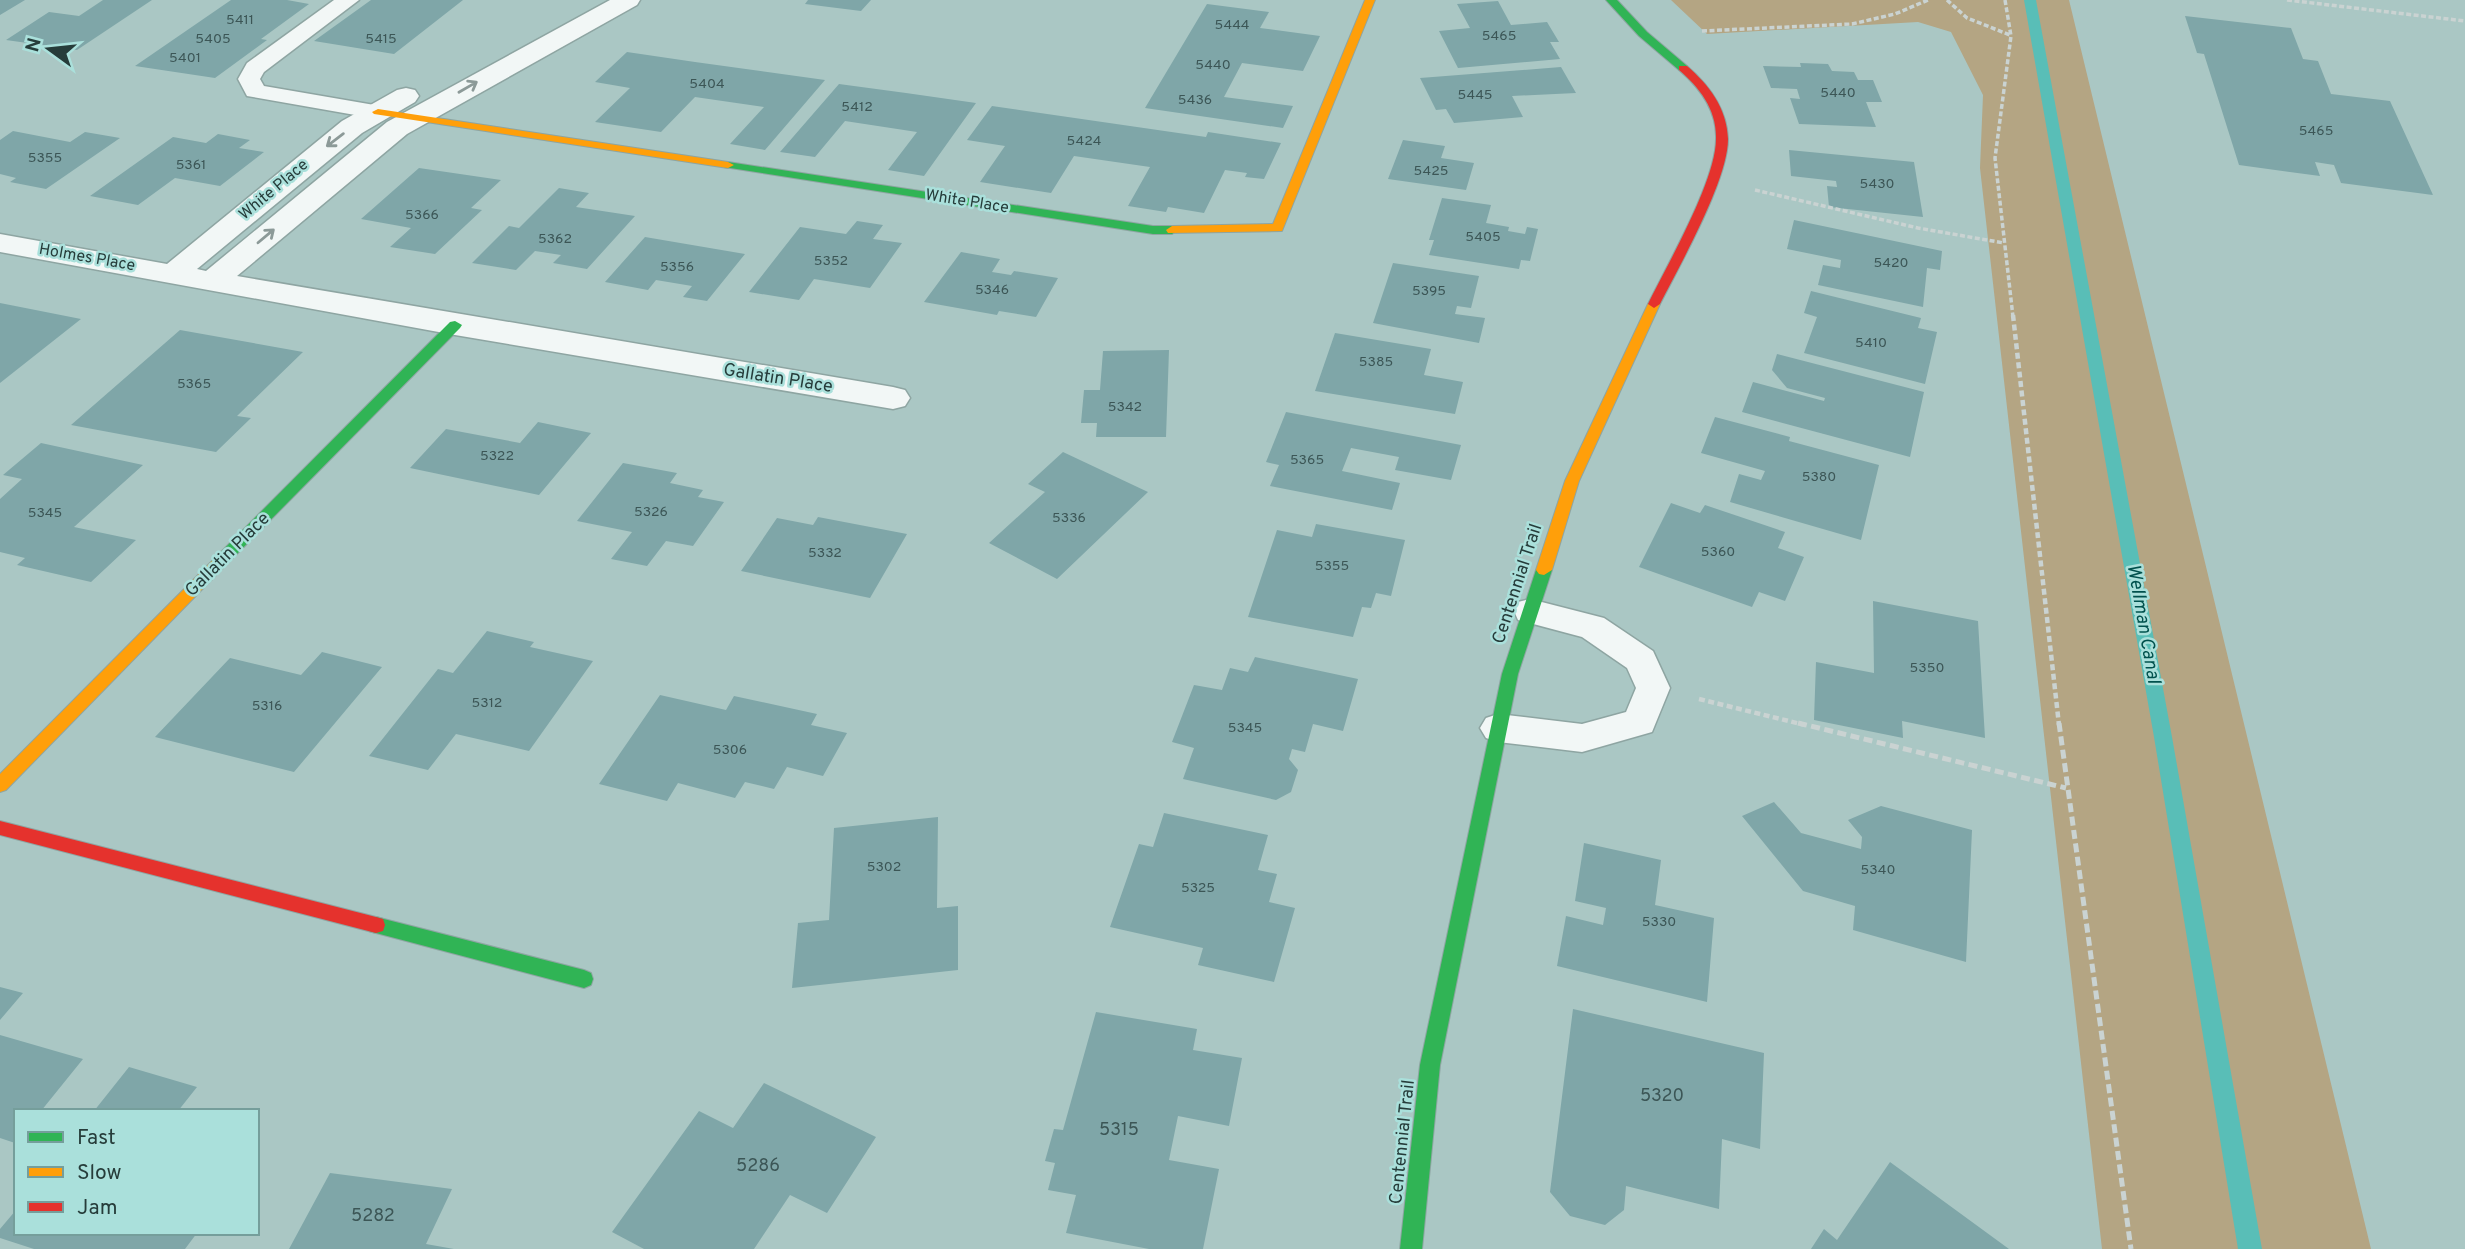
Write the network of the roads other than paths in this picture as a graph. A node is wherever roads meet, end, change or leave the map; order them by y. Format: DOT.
graph roads {
  1 [pos="348,0"];
  2 [pos="587,0"];
  3 [pos="628,0"];
  4 [pos="1370,0"];
  5 [pos="1611,0"];
  6 [pos="379,112"];
  7 [pos="415,118"];
  8 [pos="0,243"];
  9 [pos="174,273"];
  10 [pos="214,280"];
  11 [pos="455,325"];
  12 [pos="893,398"];
  13 [pos="1530,611"];
  14 [pos="1498,727"];
  15 [pos="0,785"];
  16 [pos="0,828"];
  17 [pos="584,979"];
  18 [pos="1411,1249"];
  1 -- 6 [label="lane"];
  2 -- 6 [label="street, White Place"];
  7 -- 3 [label="street, White Place, one-way"];
  4 -- 7 [label="street, White Place"];
  5 -- 13 [label="street, Centennial Trail"];
  6 -- 7 [label="street, White Place"];
  6 -- 9 [label="street, White Place, one-way"];
  10 -- 7 [label="street, White Place, one-way"];
  8 -- 9 [label="street, Holmes Place"];
  9 -- 10 [label="street, Gallatin Place"];
  10 -- 11 [label="street, Gallatin Place"];
  11 -- 12 [label="street, Gallatin Place"];
  11 -- 15 [label="street, Gallatin Place"];
  13 -- 14 [label="street, Centennial Trail"];
  13 -- 14 [label="lane"];
  14 -- 18 [label="street, Centennial Trail"];
  16 -- 17 [label="street"];
}
